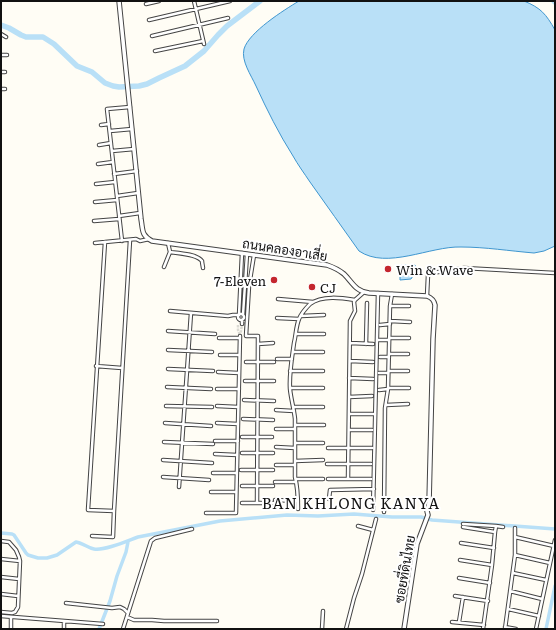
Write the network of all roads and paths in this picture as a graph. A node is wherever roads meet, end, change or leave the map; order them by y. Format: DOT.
graph roads {
  1 [pos="120,1"];
  2 [pos="159,1"];
  3 [pos="194,1"];
  4 [pos="230,1"];
  5 [pos="146,4"];
  6 [pos="196,9"];
  7 [pos="228,18"];
  8 [pos="149,20"];
  9 [pos="199,25"];
  10 [pos="1,34"];
  11 [pos="152,36"];
  12 [pos="6,37"];
  13 [pos="155,51"];
  14 [pos="1,55"];
  15 [pos="7,55"];
  16 [pos="130,107"];
  17 [pos="109,124"];
  18 [pos="101,125"];
  19 [pos="132,128"];
  20 [pos="110,131"];
  21 [pos="111,143"];
  22 [pos="99,145"];
  23 [pos="134,149"];
  24 [pos="112,152"];
  25 [pos="113,162"];
  26 [pos="98,164"];
  27 [pos="137,171"];
  28 [pos="114,174"];
  29 [pos="115,182"];
  30 [pos="96,184"];
  31 [pos="139,193"];
  32 [pos="117,196"];
  33 [pos="117,200"];
  34 [pos="95,202"];
  35 [pos="141,212"];
  36 [pos="119,218"];
  37 [pos="94,221"];
  38 [pos="145,236"];
  39 [pos="136,239"];
  40 [pos="149,239"];
  41 [pos="130,240"];
  42 [pos="122,241"];
  43 [pos="105,242"];
  44 [pos="95,243"];
  45 [pos="168,243"];
  46 [pos="170,252"];
  47 [pos="242,253"];
  48 [pos="247,254"];
  49 [pos="254,255"];
  50 [pos="164,267"];
  51 [pos="203,268"];
  52 [pos="555,273"];
  53 [pos="364,292"];
  54 [pos="378,293"];
  55 [pos="392,294"];
  56 [pos="426,296"];
  57 [pos="278,299"];
  58 [pos="355,300"];
  59 [pos="314,302"];
  60 [pos="367,303"];
  61 [pos="390,306"];
  62 [pos="409,306"];
  63 [pos="170,311"];
  64 [pos="191,313"];
  65 [pos="324,315"];
  66 [pos="239,317"];
  67 [pos="300,317"];
  68 [pos="277,318"];
  69 [pos="410,322"];
  70 [pos="390,323"];
  71 [pos="238,324"];
  72 [pos="242,324"];
  73 [pos="380,324"];
  74 [pos="168,331"];
  75 [pos="189,333"];
  76 [pos="215,334"];
  77 [pos="296,334"];
  78 [pos="324,334"];
  79 [pos="219,338"];
  80 [pos="409,338"];
  81 [pos="389,339"];
  82 [pos="380,340"];
  83 [pos="273,343"];
  84 [pos="350,343"];
  85 [pos="258,344"];
  86 [pos="366,344"];
  87 [pos="373,344"];
  88 [pos="168,350"];
  89 [pos="188,352"];
  90 [pos="212,352"];
  91 [pos="293,352"];
  92 [pos="323,352"];
  93 [pos="408,354"];
  94 [pos="220,355"];
  95 [pos="240,355"];
  96 [pos="389,355"];
  97 [pos="380,357"];
  98 [pos="277,359"];
  99 [pos="292,359"];
  100 [pos="349,361"];
  101 [pos="246,362"];
  102 [pos="258,362"];
  103 [pos="274,362"];
  104 [pos="373,362"];
  105 [pos="96,366"];
  106 [pos="122,368"];
  107 [pos="168,369"];
  108 [pos="187,370"];
  109 [pos="213,371"];
  110 [pos="290,371"];
  111 [pos="323,371"];
  112 [pos="408,371"];
  113 [pos="218,372"];
  114 [pos="388,372"];
  115 [pos="239,373"];
  116 [pos="379,373"];
  117 [pos="349,378"];
  118 [pos="373,379"];
  119 [pos="245,381"];
  120 [pos="258,381"];
  121 [pos="274,381"];
  122 [pos="167,387"];
  123 [pos="290,388"];
  124 [pos="323,388"];
  125 [pos="409,388"];
  126 [pos="186,389"];
  127 [pos="211,389"];
  128 [pos="217,389"];
  129 [pos="239,389"];
  130 [pos="388,389"];
  131 [pos="379,390"];
  132 [pos="372,396"];
  133 [pos="349,397"];
  134 [pos="244,400"];
  135 [pos="258,401"];
  136 [pos="274,401"];
  137 [pos="408,404"];
  138 [pos="386,405"];
  139 [pos="166,406"];
  140 [pos="185,406"];
  141 [pos="216,406"];
  142 [pos="238,407"];
  143 [pos="323,407"];
  144 [pos="212,408"];
  145 [pos="293,409"];
  146 [pos="276,410"];
  147 [pos="349,414"];
  148 [pos="373,414"];
  149 [pos="243,419"];
  150 [pos="257,419"];
  151 [pos="273,420"];
  152 [pos="165,423"];
  153 [pos="217,423"];
  154 [pos="184,424"];
  155 [pos="238,424"];
  156 [pos="295,425"];
  157 [pos="324,425"];
  158 [pos="211,426"];
  159 [pos="276,428"];
  160 [pos="295,429"];
  161 [pos="349,430"];
  162 [pos="372,430"];
  163 [pos="242,437"];
  164 [pos="257,437"];
  165 [pos="272,437"];
  166 [pos="215,441"];
  167 [pos="238,441"];
  168 [pos="164,442"];
  169 [pos="295,442"];
  170 [pos="182,443"];
  171 [pos="323,443"];
  172 [pos="213,444"];
  173 [pos="276,447"];
  174 [pos="295,448"];
  175 [pos="328,448"];
  176 [pos="372,448"];
  177 [pos="348,449"];
  178 [pos="257,453"];
  179 [pos="273,453"];
  180 [pos="215,454"];
  181 [pos="242,454"];
  182 [pos="237,455"];
  183 [pos="163,460"];
  184 [pos="323,460"];
  185 [pos="181,461"];
  186 [pos="295,461"];
  187 [pos="212,463"];
  188 [pos="276,464"];
  189 [pos="327,464"];
  190 [pos="371,464"];
  191 [pos="295,465"];
  192 [pos="348,465"];
  193 [pos="241,470"];
  194 [pos="257,470"];
  195 [pos="273,470"];
  196 [pos="214,473"];
  197 [pos="237,473"];
  198 [pos="163,478"];
  199 [pos="180,478"];
  200 [pos="323,478"];
  201 [pos="371,478"];
  202 [pos="328,479"];
  203 [pos="348,479"];
  204 [pos="209,480"];
  205 [pos="296,481"];
  206 [pos="275,482"];
  207 [pos="242,486"];
  208 [pos="257,486"];
  209 [pos="273,486"];
  210 [pos="180,487"];
  211 [pos="374,489"];
  212 [pos="211,492"];
  213 [pos="236,492"];
  214 [pos="329,499"];
  215 [pos="275,500"];
  216 [pos="298,501"];
  217 [pos="242,503"];
  218 [pos="257,503"];
  219 [pos="273,503"];
  220 [pos="298,509"];
  221 [pos="373,510"];
  222 [pos="114,511"];
  223 [pos="384,512"];
  224 [pos="206,513"];
  225 [pos="376,519"];
  226 [pos="358,526"];
  227 [pos="496,526"];
  228 [pos="503,527"];
  229 [pos="515,528"];
  230 [pos="192,529"];
  231 [pos="374,530"];
  232 [pos="495,532"];
  233 [pos="92,536"];
  234 [pos="515,537"];
  235 [pos="555,540"];
  236 [pos="1,541"];
  237 [pos="461,543"];
  238 [pos="554,546"];
  239 [pos="494,548"];
  240 [pos="515,555"];
  241 [pos="1,560"];
  242 [pos="460,560"];
  243 [pos="20,561"];
  244 [pos="550,563"];
  245 [pos="492,565"];
  246 [pos="513,573"];
  247 [pos="1,577"];
  248 [pos="459,578"];
  249 [pos="19,579"];
  250 [pos="546,580"];
  251 [pos="490,583"];
  252 [pos="510,591"];
  253 [pos="1,594"];
  254 [pos="18,596"];
  255 [pos="455,596"];
  256 [pos="463,597"];
  257 [pos="542,599"];
  258 [pos="488,601"];
  259 [pos="66,603"];
  260 [pos="508,609"];
  261 [pos="323,611"];
  262 [pos="1,612"];
  263 [pos="128,614"];
  264 [pos="1,616"];
  265 [pos="539,616"];
  266 [pos="11,617"];
  267 [pos="127,617"];
  268 [pos="64,621"];
  269 [pos="217,621"];
  270 [pos="452,622"];
  271 [pos="459,622"];
  272 [pos="104,624"];
  273 [pos="484,627"];
  274 [pos="505,628"];
  275 [pos="10,629"];
  276 [pos="64,629"];
  277 [pos="123,629"];
  278 [pos="322,629"];
  279 [pos="346,629"];
  280 [pos="404,629"];
  281 [pos="516,629"];
  282 [pos="536,629"];
  1 -- 16 [label="street"];
  2 -- 5 [label="street"];
  3 -- 6 [label="street"];
  4 -- 6 [label="street"];
  6 -- 8 [label="street"];
  6 -- 9 [label="street"];
  7 -- 9 [label="street"];
  9 -- 11 [label="street"];
  9 -- 13 [label="street"];
  10 -- 12 [label="street"];
  14 -- 15 [label="street"];
  16 -- 17 [label="street"];
  16 -- 19 [label="street"];
  17 -- 18 [label="street"];
  17 -- 20 [label="street"];
  19 -- 20 [label="street"];
  19 -- 23 [label="street"];
  20 -- 21 [label="street"];
  21 -- 22 [label="street"];
  21 -- 24 [label="street"];
  23 -- 24 [label="street"];
  23 -- 27 [label="street"];
  24 -- 25 [label="street"];
  25 -- 26 [label="street"];
  25 -- 28 [label="street"];
  27 -- 28 [label="street"];
  27 -- 31 [label="street"];
  28 -- 29 [label="street"];
  29 -- 30 [label="street"];
  29 -- 32 [label="street"];
  31 -- 32 [label="street"];
  31 -- 35 [label="street"];
  32 -- 33 [label="street"];
  33 -- 34 [label="street"];
  33 -- 36 [label="street"];
  35 -- 36 [label="street"];
  35 -- 38 [label="street"];
  36 -- 37 [label="street"];
  36 -- 42 [label="street"];
  38 -- 39 [label="street"];
  38 -- 40 [label="street, ถนนคลองอาเสี่ย"];
  39 -- 40 [label="street"];
  39 -- 41 [label="street"];
  40 -- 45 [label="street, ถนนคลองอาเสี่ย"];
  41 -- 42 [label="street"];
  41 -- 106 [label="street"];
  42 -- 43 [label="street"];
  43 -- 44 [label="street"];
  43 -- 105 [label="street"];
  45 -- 46 [label="street"];
  45 -- 47 [label="street, ถนนคลองอาเสี่ย"];
  46 -- 50 [label="street"];
  46 -- 51 [label="street"];
  47 -- 48 [label="street, ถนนคลองอาเสี่ย"];
  47 -- 66 [label="street"];
  48 -- 49 [label="street, ถนนคลองอาเสี่ย"];
  48 -- 66 [label="street"];
  49 -- 53 [label="street, ถนนคลองอาเสี่ย"];
  49 -- 85 [label="street"];
  52 -- 56 [label="street"];
  53 -- 54 [label="street"];
  53 -- 58 [label="street"];
  54 -- 55 [label="street"];
  54 -- 211 [label="street"];
  55 -- 56 [label="street"];
  55 -- 61 [label="street"];
  56 -- 280 [label="street, ซอยที่ดินไทย"];
  57 -- 59 [label="street"];
  58 -- 59 [label="street"];
  58 -- 84 [label="street"];
  59 -- 67 [label="street"];
  60 -- 86 [label="street"];
  61 -- 62 [label="street"];
  61 -- 70 [label="street"];
  63 -- 64 [label="street"];
  64 -- 66 [label="street"];
  64 -- 75 [label="street"];
  65 -- 67 [label="street"];
  66 -- 71 [label="street"];
  66 -- 72 [label="street"];
  67 -- 68 [label="street"];
  67 -- 77 [label="street"];
  69 -- 70 [label="street"];
  70 -- 73 [label="street"];
  70 -- 81 [label="street"];
  74 -- 75 [label="street"];
  75 -- 76 [label="street"];
  75 -- 89 [label="street"];
  77 -- 78 [label="street"];
  77 -- 91 [label="street"];
  79 -- 95 [label="street"];
  80 -- 81 [label="street"];
  81 -- 82 [label="street"];
  81 -- 96 [label="street"];
  83 -- 85 [label="street"];
  84 -- 86 [label="street"];
  84 -- 100 [label="street"];
  85 -- 102 [label="street"];
  86 -- 87 [label="street"];
  88 -- 89 [label="street"];
  89 -- 90 [label="street"];
  89 -- 108 [label="street"];
  91 -- 92 [label="street"];
  91 -- 99 [label="street"];
  93 -- 96 [label="street"];
  94 -- 95 [label="street"];
  95 -- 115 [label="street"];
  96 -- 97 [label="street"];
  96 -- 114 [label="street"];
  98 -- 99 [label="street"];
  99 -- 110 [label="street"];
  100 -- 104 [label="street"];
  100 -- 117 [label="street"];
  101 -- 102 [label="street"];
  102 -- 103 [label="street"];
  102 -- 120 [label="street"];
  105 -- 106 [label="street"];
  105 -- 222 [label="street"];
  106 -- 222 [label="street"];
  107 -- 108 [label="street"];
  108 -- 109 [label="street"];
  108 -- 126 [label="street"];
  110 -- 111 [label="street"];
  110 -- 123 [label="street"];
  112 -- 114 [label="street"];
  113 -- 115 [label="street"];
  114 -- 116 [label="street"];
  114 -- 130 [label="street"];
  115 -- 129 [label="street"];
  117 -- 118 [label="street"];
  117 -- 133 [label="street"];
  119 -- 120 [label="street"];
  120 -- 121 [label="street"];
  120 -- 135 [label="street"];
  122 -- 126 [label="street"];
  123 -- 124 [label="street"];
  123 -- 145 [label="street"];
  125 -- 130 [label="street"];
  126 -- 127 [label="street"];
  126 -- 140 [label="street"];
  128 -- 129 [label="street"];
  129 -- 142 [label="street"];
  130 -- 131 [label="street"];
  130 -- 138 [label="street"];
  132 -- 133 [label="street"];
  133 -- 147 [label="street"];
  134 -- 135 [label="street"];
  135 -- 136 [label="street"];
  135 -- 150 [label="street"];
  137 -- 138 [label="street"];
  138 -- 223 [label="street"];
  139 -- 140 [label="street"];
  140 -- 144 [label="street"];
  140 -- 154 [label="street"];
  141 -- 142 [label="street"];
  142 -- 155 [label="street"];
  143 -- 145 [label="street"];
  145 -- 146 [label="street"];
  145 -- 156 [label="street"];
  147 -- 148 [label="street"];
  147 -- 161 [label="street"];
  149 -- 150 [label="street"];
  150 -- 151 [label="street"];
  150 -- 164 [label="street"];
  152 -- 154 [label="street"];
  153 -- 155 [label="street"];
  154 -- 158 [label="street"];
  154 -- 170 [label="street"];
  155 -- 167 [label="street"];
  156 -- 157 [label="street"];
  156 -- 160 [label="street"];
  159 -- 160 [label="street"];
  160 -- 169 [label="street"];
  161 -- 162 [label="street"];
  161 -- 177 [label="street"];
  163 -- 164 [label="street"];
  164 -- 165 [label="street"];
  164 -- 178 [label="street"];
  166 -- 167 [label="street"];
  167 -- 182 [label="street"];
  168 -- 170 [label="street"];
  169 -- 171 [label="street"];
  169 -- 174 [label="street"];
  170 -- 172 [label="street"];
  170 -- 185 [label="street"];
  173 -- 174 [label="street"];
  174 -- 186 [label="street"];
  175 -- 177 [label="street"];
  176 -- 177 [label="street"];
  177 -- 192 [label="street"];
  178 -- 179 [label="street"];
  178 -- 181 [label="street"];
  178 -- 194 [label="street"];
  180 -- 182 [label="street"];
  182 -- 197 [label="street"];
  183 -- 185 [label="street"];
  184 -- 186 [label="street"];
  185 -- 187 [label="street"];
  185 -- 199 [label="street"];
  186 -- 191 [label="street"];
  188 -- 191 [label="street"];
  189 -- 192 [label="street"];
  190 -- 192 [label="street"];
  191 -- 205 [label="street"];
  192 -- 203 [label="street"];
  193 -- 194 [label="street"];
  194 -- 195 [label="street"];
  194 -- 208 [label="street"];
  196 -- 197 [label="street"];
  197 -- 213 [label="street"];
  198 -- 199 [label="street"];
  199 -- 204 [label="street"];
  199 -- 210 [label="street"];
  200 -- 205 [label="street"];
  201 -- 203 [label="street"];
  202 -- 203 [label="street"];
  205 -- 206 [label="street"];
  205 -- 216 [label="street"];
  207 -- 208 [label="street"];
  208 -- 209 [label="street"];
  208 -- 218 [label="street"];
  211 -- 214 [label="street"];
  211 -- 221 [label="street"];
  212 -- 213 [label="street"];
  213 -- 224 [label="street"];
  215 -- 216 [label="street"];
  216 -- 220 [label="street"];
  217 -- 218 [label="street"];
  218 -- 219 [label="street"];
  222 -- 233 [label="street"];
  225 -- 231 [label="street"];
  226 -- 231 [label="street"];
  227 -- 228 [label="street"];
  227 -- 232 [label="street"];
  227 -- 232 [label="street"];
  229 -- 234 [label="street"];
  230 -- 263 [label="street"];
  231 -- 279 [label="street"];
  232 -- 239 [label="street"];
  234 -- 238 [label="street"];
  234 -- 240 [label="street"];
  235 -- 238 [label="street"];
  236 -- 243 [label="street"];
  237 -- 239 [label="street"];
  238 -- 244 [label="street"];
  239 -- 245 [label="street"];
  240 -- 244 [label="street"];
  240 -- 246 [label="street"];
  241 -- 243 [label="street"];
  242 -- 245 [label="street"];
  243 -- 249 [label="street"];
  244 -- 250 [label="street"];
  245 -- 251 [label="street"];
  246 -- 250 [label="street"];
  246 -- 252 [label="street"];
  247 -- 249 [label="street"];
  248 -- 251 [label="street"];
  249 -- 254 [label="street"];
  250 -- 257 [label="street"];
  251 -- 258 [label="street"];
  252 -- 257 [label="street"];
  252 -- 260 [label="street"];
  253 -- 254 [label="street"];
  254 -- 262 [label="street"];
  255 -- 256 [label="street"];
  256 -- 258 [label="street"];
  256 -- 271 [label="street"];
  257 -- 265 [label="street"];
  258 -- 273 [label="street"];
  259 -- 263 [label="street"];
  260 -- 265 [label="street"];
  260 -- 274 [label="street"];
  261 -- 278 [label="street"];
  263 -- 267 [label="street"];
  264 -- 266 [label="street"];
  265 -- 282 [label="street"];
  266 -- 268 [label="street"];
  266 -- 275 [label="street"];
  267 -- 269 [label="street"];
  267 -- 277 [label="street"];
  268 -- 272 [label="street"];
  268 -- 276 [label="street"];
  270 -- 271 [label="street"];
  271 -- 273 [label="street"];
  274 -- 281 [label="street"];
}
